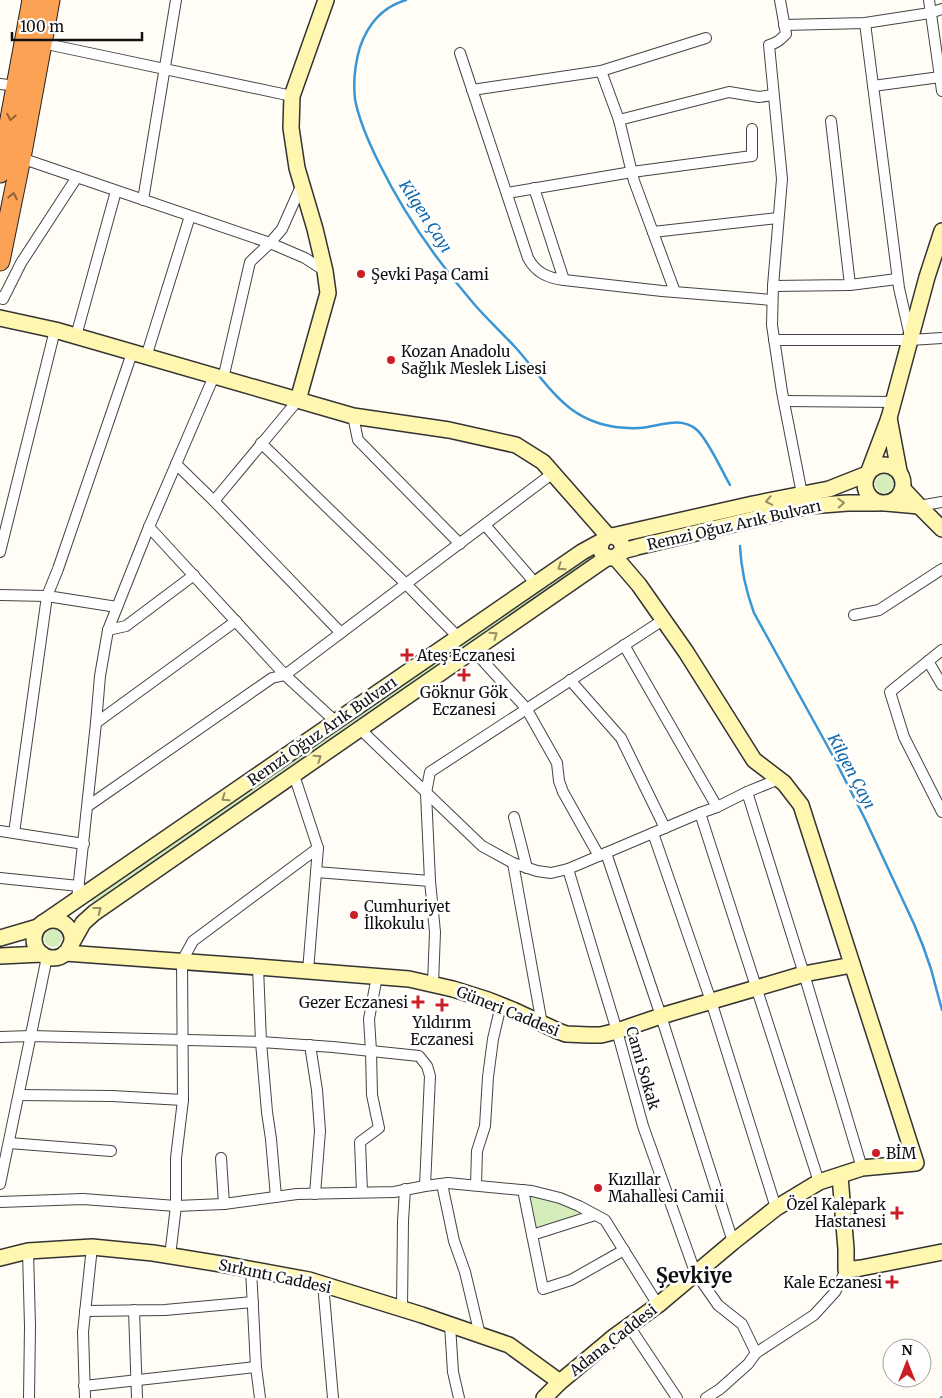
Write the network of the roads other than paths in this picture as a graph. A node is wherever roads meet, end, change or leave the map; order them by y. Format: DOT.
graph roads {
  1 [pos="32,0"];
  2 [pos="50,0"];
  3 [pos="176,0"];
  4 [pos="326,0"];
  5 [pos="780,0"];
  6 [pos="929,0"];
  7 [pos="942,9"];
  8 [pos="930,13"];
  9 [pos="866,23"];
  10 [pos="784,25"];
  11 [pos="706,38"];
  12 [pos="42,43"];
  13 [pos="460,53"];
  14 [pos="164,69"];
  15 [pos="601,70"];
  16 [pos="941,84"];
  17 [pos="8,85"];
  18 [pos="873,86"];
  19 [pos="472,90"];
  20 [pos="773,95"];
  21 [pos="292,96"];
  22 [pos="619,120"];
  23 [pos="831,121"];
  24 [pos="752,128"];
  25 [pos="21,158"];
  26 [pos="0,171"];
  27 [pos="632,172"];
  28 [pos="77,177"];
  29 [pos="302,184"];
  30 [pos="534,188"];
  31 [pos="116,191"];
  32 [pos="507,193"];
  33 [pos="143,200"];
  34 [pos="190,216"];
  35 [pos="778,218"];
  36 [pos="942,231"];
  37 [pos="653,232"];
  38 [pos="270,243"];
  39 [pos="0,261"];
  40 [pos="325,271"];
  41 [pos="898,279"];
  42 [pos="564,280"];
  43 [pos="850,284"];
  44 [pos="773,286"];
  45 [pos="675,292"];
  46 [pos="0,297"];
  47 [pos="772,300"];
  48 [pos="0,318"];
  49 [pos="55,330"];
  50 [pos="76,336"];
  51 [pos="942,338"];
  52 [pos="774,340"];
  53 [pos="910,340"];
  54 [pos="139,355"];
  55 [pos="219,378"];
  56 [pos="298,400"];
  57 [pos="784,402"];
  58 [pos="894,402"];
  59 [pos="353,416"];
  60 [pos="889,418"];
  61 [pos="261,444"];
  62 [pos="176,464"];
  63 [pos="898,471"];
  64 [pos="868,472"];
  65 [pos="553,474"];
  66 [pos="903,489"];
  67 [pos="802,494"];
  68 [pos="214,501"];
  69 [pos="942,502"];
  70 [pos="882,503"];
  71 [pos="919,506"];
  72 [pos="485,525"];
  73 [pos="149,527"];
  74 [pos="942,529"];
  75 [pos="608,538"];
  76 [pos="460,544"];
  77 [pos="0,552"];
  78 [pos="615,555"];
  79 [pos="942,568"];
  80 [pos="194,575"];
  81 [pos="406,584"];
  82 [pos="536,584"];
  83 [pos="0,595"];
  84 [pos="47,596"];
  85 [pos="117,607"];
  86 [pos="854,615"];
  87 [pos="663,620"];
  88 [pos="236,621"];
  89 [pos="108,630"];
  90 [pos="341,632"];
  91 [pos="458,638"];
  92 [pos="624,645"];
  93 [pos="473,650"];
  94 [pos="942,650"];
  95 [pos="928,661"];
  96 [pos="285,675"];
  97 [pos="570,680"];
  98 [pos="942,685"];
  99 [pos="526,708"];
  100 [pos="336,722"];
  101 [pos="96,723"];
  102 [pos="360,730"];
  103 [pos="294,774"];
  104 [pos="779,779"];
  105 [pos="747,792"];
  106 [pos="426,793"];
  107 [pos="88,806"];
  108 [pos="717,807"];
  109 [pos="942,812"];
  110 [pos="700,813"];
  111 [pos="514,818"];
  112 [pos="665,828"];
  113 [pos="0,830"];
  114 [pos="14,833"];
  115 [pos="653,833"];
  116 [pos="84,844"];
  117 [pos="318,848"];
  118 [pos="603,854"];
  119 [pos="513,863"];
  120 [pos="527,868"];
  121 [pos="568,869"];
  122 [pos="316,872"];
  123 [pos="0,878"];
  124 [pos="430,881"];
  125 [pos="78,893"];
  126 [pos="41,925"];
  127 [pos="0,938"];
  128 [pos="67,951"];
  129 [pos="0,956"];
  130 [pos="44,956"];
  131 [pos="182,962"];
  132 [pos="852,965"];
  133 [pos="258,967"];
  134 [pos="308,971"];
  135 [pos="804,974"];
  136 [pos="377,976"];
  137 [pos="433,984"];
  138 [pos="757,988"];
  139 [pos="711,1001"];
  140 [pos="500,1005"];
  141 [pos="661,1016"];
  142 [pos="542,1024"];
  143 [pos="617,1032"];
  144 [pos="31,1036"];
  145 [pos="0,1037"];
  146 [pos="182,1040"];
  147 [pos="261,1042"];
  148 [pos="310,1045"];
  149 [pos="372,1051"];
  150 [pos="19,1095"];
  151 [pos="183,1100"];
  152 [pos="0,1128"];
  153 [pos="12,1128"];
  154 [pos="9,1143"];
  155 [pos="112,1151"];
  156 [pos="221,1158"];
  157 [pos="862,1168"];
  158 [pos="840,1176"];
  159 [pos="819,1182"];
  160 [pos="0,1184"];
  161 [pos="442,1184"];
  162 [pos="476,1185"];
  163 [pos="425,1186"];
  164 [pos="405,1189"];
  165 [pos="522,1190"];
  166 [pos="362,1192"];
  167 [pos="315,1194"];
  168 [pos="276,1197"];
  169 [pos="0,1202"];
  170 [pos="224,1204"];
  171 [pos="176,1206"];
  172 [pos="776,1208"];
  173 [pos="595,1215"];
  174 [pos="532,1235"];
  175 [pos="733,1242"];
  176 [pos="92,1248"];
  177 [pos="624,1250"];
  178 [pos="28,1251"];
  179 [pos="942,1252"];
  180 [pos="170,1256"];
  181 [pos="0,1258"];
  182 [pos="251,1269"];
  183 [pos="846,1270"];
  184 [pos="696,1272"];
  185 [pos="323,1284"];
  186 [pos="253,1302"];
  187 [pos="658,1305"];
  188 [pos="402,1308"];
  189 [pos="134,1310"];
  190 [pos="85,1311"];
  191 [pos="450,1325"];
  192 [pos="629,1326"];
  193 [pos="480,1335"];
  194 [pos="756,1353"];
  195 [pos="256,1367"];
  196 [pos="137,1381"];
  197 [pos="84,1386"];
  198 [pos="552,1393"];
  199 [pos="29,1398"];
  200 [pos="84,1398"];
  201 [pos="137,1398"];
  202 [pos="260,1398"];
  203 [pos="333,1398"];
  204 [pos="459,1398"];
  205 [pos="677,1398"];
  206 [pos="706,1398"];
  1 -- 17 [label="highway"];
  2 -- 12 [label="highway"];
  3 -- 14 [label="street"];
  4 -- 21 [label="street"];
  5 -- 10 [label="street"];
  6 -- 8 [label="street"];
  7 -- 8 [label="street"];
  8 -- 9 [label="street"];
  8 -- 16 [label="street"];
  9 -- 10 [label="street"];
  9 -- 18 [label="street"];
  10 -- 20 [label="street"];
  11 -- 15 [label="street"];
  12 -- 14 [label="street"];
  12 -- 25 [label="highway"];
  13 -- 19 [label="street"];
  14 -- 21 [label="street"];
  14 -- 33 [label="street"];
  15 -- 19 [label="street"];
  15 -- 22 [label="street"];
  16 -- 18 [label="street"];
  17 -- 26 [label="highway, one-way"];
  18 -- 41 [label="street"];
  19 -- 32 [label="street"];
  20 -- 22 [label="street"];
  20 -- 35 [label="street"];
  21 -- 29 [label="street"];
  22 -- 27 [label="street"];
  23 -- 43 [label="street"];
  24 -- 27 [label="street"];
  25 -- 28 [label="street"];
  39 -- 25 [label="highway, one-way"];
  27 -- 30 [label="street"];
  27 -- 37 [label="street"];
  28 -- 31 [label="street"];
  28 -- 46 [label="street"];
  29 -- 38 [label="street"];
  29 -- 40 [label="street"];
  30 -- 32 [label="street"];
  30 -- 42 [label="street"];
  31 -- 33 [label="street"];
  31 -- 50 [label="street"];
  32 -- 42 [label="street"];
  33 -- 34 [label="street"];
  34 -- 38 [label="street"];
  34 -- 54 [label="street"];
  35 -- 37 [label="street"];
  35 -- 44 [label="street"];
  36 -- 53 [label="street"];
  37 -- 45 [label="street"];
  38 -- 40 [label="street"];
  38 -- 55 [label="street"];
  40 -- 56 [label="street"];
  41 -- 43 [label="street"];
  41 -- 53 [label="street"];
  42 -- 45 [label="street"];
  43 -- 44 [label="street"];
  44 -- 47 [label="street"];
  45 -- 47 [label="street"];
  47 -- 52 [label="street"];
  48 -- 49 [label="street"];
  49 -- 50 [label="street"];
  49 -- 77 [label="street"];
  50 -- 54 [label="street"];
  51 -- 53 [label="street"];
  52 -- 53 [label="street"];
  52 -- 57 [label="street"];
  53 -- 58 [label="street"];
  54 -- 55 [label="street"];
  54 -- 84 [label="street"];
  55 -- 56 [label="street"];
  55 -- 62 [label="street"];
  56 -- 59 [label="street"];
  56 -- 61 [label="street"];
  57 -- 58 [label="street"];
  57 -- 67 [label="street"];
  58 -- 60 [label="street"];
  59 -- 65 [label="street"];
  59 -- 76 [label="street"];
  60 -- 63 [label="street"];
  60 -- 64 [label="street"];
  61 -- 68 [label="street"];
  61 -- 81 [label="street"];
  62 -- 68 [label="street"];
  62 -- 73 [label="street"];
  63 -- 64 [label="street, Remzi Oğuz Arık Bulvarı"];
  63 -- 66 [label="street"];
  64 -- 67 [label="street, Remzi Oğuz Arık Bulvarı"];
  64 -- 70 [label="street"];
  65 -- 72 [label="street"];
  65 -- 75 [label="street"];
  66 -- 70 [label="street"];
  66 -- 71 [label="street"];
  67 -- 75 [label="street, Remzi Oğuz Arık Bulvarı, one-way"];
  68 -- 90 [label="street"];
  69 -- 71 [label="street"];
  70 -- 71 [label="street, Remzi Oğuz Arık Bulvarı"];
  78 -- 70 [label="street, Remzi Oğuz Arık Bulvarı, one-way"];
  71 -- 74 [label="street"];
  72 -- 76 [label="street"];
  72 -- 82 [label="street"];
  73 -- 80 [label="street"];
  73 -- 85 [label="street"];
  75 -- 78 [label="street"];
  75 -- 82 [label="street, Remzi Oğuz Arık Bulvarı, one-way"];
  76 -- 81 [label="street"];
  78 -- 87 [label="street"];
  93 -- 78 [label="street, Remzi Oğuz Arık Bulvarı, one-way"];
  79 -- 86 [label="street"];
  80 -- 88 [label="street"];
  80 -- 89 [label="street"];
  81 -- 90 [label="street"];
  81 -- 91 [label="street"];
  82 -- 91 [label="street, Remzi Oğuz Arık Bulvarı"];
  83 -- 84 [label="street"];
  84 -- 85 [label="street"];
  84 -- 114 [label="street"];
  85 -- 89 [label="street"];
  87 -- 92 [label="street"];
  87 -- 104 [label="street"];
  88 -- 96 [label="street"];
  88 -- 101 [label="street"];
  89 -- 101 [label="street"];
  90 -- 96 [label="street"];
  91 -- 100 [label="street, Remzi Oğuz Arık Bulvarı"];
  92 -- 97 [label="street"];
  92 -- 108 [label="street"];
  93 -- 99 [label="street"];
  93 -- 102 [label="street, Remzi Oğuz Arık Bulvarı"];
  94 -- 95 [label="street"];
  95 -- 98 [label="street"];
  95 -- 109 [label="street"];
  96 -- 100 [label="street"];
  96 -- 107 [label="street"];
  97 -- 99 [label="street"];
  97 -- 112 [label="street"];
  99 -- 106 [label="street"];
  99 -- 118 [label="street"];
  100 -- 125 [label="street, Remzi Oğuz Arık Bulvarı, one-way"];
  101 -- 107 [label="street"];
  103 -- 102 [label="street, Remzi Oğuz Arık Bulvarı, one-way"];
  102 -- 106 [label="street"];
  103 -- 117 [label="street"];
  128 -- 103 [label="street, Remzi Oğuz Arık Bulvarı, one-way"];
  104 -- 105 [label="street"];
  104 -- 132 [label="street"];
  105 -- 108 [label="street"];
  105 -- 135 [label="street"];
  106 -- 119 [label="street"];
  106 -- 124 [label="street"];
  107 -- 116 [label="street"];
  108 -- 110 [label="street"];
  110 -- 112 [label="street"];
  110 -- 138 [label="street"];
  111 -- 120 [label="street"];
  112 -- 115 [label="street"];
  113 -- 114 [label="street"];
  114 -- 116 [label="street"];
  115 -- 118 [label="street"];
  115 -- 139 [label="street"];
  116 -- 125 [label="street"];
  117 -- 122 [label="street"];
  117 -- 131 [label="street"];
  118 -- 121 [label="street"];
  118 -- 141 [label="street"];
  119 -- 120 [label="street"];
  119 -- 142 [label="street"];
  120 -- 121 [label="street"];
  121 -- 143 [label="street, Cami Sokak"];
  122 -- 124 [label="street"];
  122 -- 134 [label="street"];
  123 -- 125 [label="street"];
  124 -- 137 [label="street"];
  125 -- 126 [label="street, Remzi Oğuz Arık Bulvarı"];
  126 -- 127 [label="street"];
  126 -- 128 [label="street"];
  126 -- 130 [label="street"];
  128 -- 130 [label="street, Güneri Caddesi"];
  128 -- 131 [label="street, Güneri Caddesi"];
  129 -- 130 [label="street, Güneri Caddesi"];
  130 -- 144 [label="street"];
  131 -- 133 [label="street, Güneri Caddesi"];
  131 -- 146 [label="street"];
  132 -- 135 [label="street, Güneri Caddesi"];
  132 -- 157 [label="street, Adana Caddesi"];
  133 -- 134 [label="street, Güneri Caddesi"];
  133 -- 147 [label="street"];
  134 -- 136 [label="street, Güneri Caddesi"];
  135 -- 138 [label="street, Güneri Caddesi"];
  135 -- 157 [label="street"];
  136 -- 137 [label="street, Güneri Caddesi"];
  136 -- 149 [label="street"];
  137 -- 140 [label="street, Güneri Caddesi"];
  138 -- 139 [label="street, Güneri Caddesi"];
  138 -- 159 [label="street"];
  139 -- 141 [label="street, Güneri Caddesi"];
  139 -- 172 [label="street"];
  140 -- 142 [label="street, Güneri Caddesi"];
  140 -- 162 [label="street"];
  141 -- 143 [label="street, Güneri Caddesi"];
  141 -- 175 [label="street"];
  142 -- 143 [label="street, Güneri Caddesi"];
  143 -- 184 [label="street, Cami Sokak"];
  144 -- 145 [label="street"];
  144 -- 146 [label="street"];
  144 -- 150 [label="street"];
  146 -- 147 [label="street"];
  146 -- 151 [label="street"];
  147 -- 148 [label="street"];
  147 -- 168 [label="street"];
  148 -- 149 [label="street"];
  148 -- 167 [label="street"];
  149 -- 163 [label="street"];
  149 -- 166 [label="street"];
  150 -- 151 [label="street"];
  150 -- 153 [label="street"];
  151 -- 171 [label="street"];
  152 -- 153 [label="street"];
  153 -- 154 [label="street"];
  154 -- 155 [label="street"];
  154 -- 160 [label="street"];
  156 -- 170 [label="street"];
  157 -- 158 [label="street, Adana Caddesi"];
  158 -- 159 [label="street, Adana Caddesi"];
  158 -- 183 [label="street"];
  159 -- 172 [label="street, Adana Caddesi"];
  161 -- 162 [label="street"];
  161 -- 163 [label="street"];
  161 -- 193 [label="street"];
  162 -- 165 [label="street"];
  163 -- 164 [label="street"];
  164 -- 166 [label="street"];
  164 -- 188 [label="street"];
  165 -- 173 [label="street"];
  165 -- 174 [label="street"];
  166 -- 167 [label="street"];
  167 -- 168 [label="street"];
  168 -- 170 [label="street"];
  169 -- 171 [label="street"];
  170 -- 171 [label="street"];
  171 -- 180 [label="street"];
  172 -- 175 [label="street, Adana Caddesi"];
  173 -- 174 [label="street"];
  173 -- 177 [label="street"];
  174 -- 177 [label="street"];
  175 -- 184 [label="street, Adana Caddesi"];
  176 -- 178 [label="street, Sırkıntı Caddesi"];
  176 -- 180 [label="street, Sırkıntı Caddesi"];
  176 -- 190 [label="street"];
  177 -- 187 [label="street"];
  178 -- 181 [label="street, Sırkıntı Caddesi"];
  178 -- 199 [label="street"];
  179 -- 183 [label="street"];
  180 -- 182 [label="street, Sırkıntı Caddesi"];
  182 -- 185 [label="street, Sırkıntı Caddesi"];
  182 -- 186 [label="street"];
  183 -- 194 [label="street"];
  184 -- 187 [label="street, Adana Caddesi"];
  184 -- 194 [label="street, Cami Sokak"];
  185 -- 188 [label="street, Sırkıntı Caddesi"];
  185 -- 203 [label="street"];
  186 -- 189 [label="street"];
  186 -- 195 [label="street"];
  187 -- 192 [label="street, Adana Caddesi"];
  188 -- 191 [label="street, Sırkıntı Caddesi"];
  189 -- 190 [label="street"];
  189 -- 196 [label="street"];
  190 -- 197 [label="street"];
  191 -- 193 [label="street, Sırkıntı Caddesi"];
  191 -- 204 [label="street"];
  192 -- 198 [label="street, Adana Caddesi"];
  192 -- 205 [label="street"];
  193 -- 198 [label="street, Sırkıntı Caddesi"];
  194 -- 206 [label="street"];
  195 -- 196 [label="street"];
  195 -- 202 [label="street"];
  196 -- 197 [label="street"];
  196 -- 201 [label="street"];
  197 -- 200 [label="street"];
}
